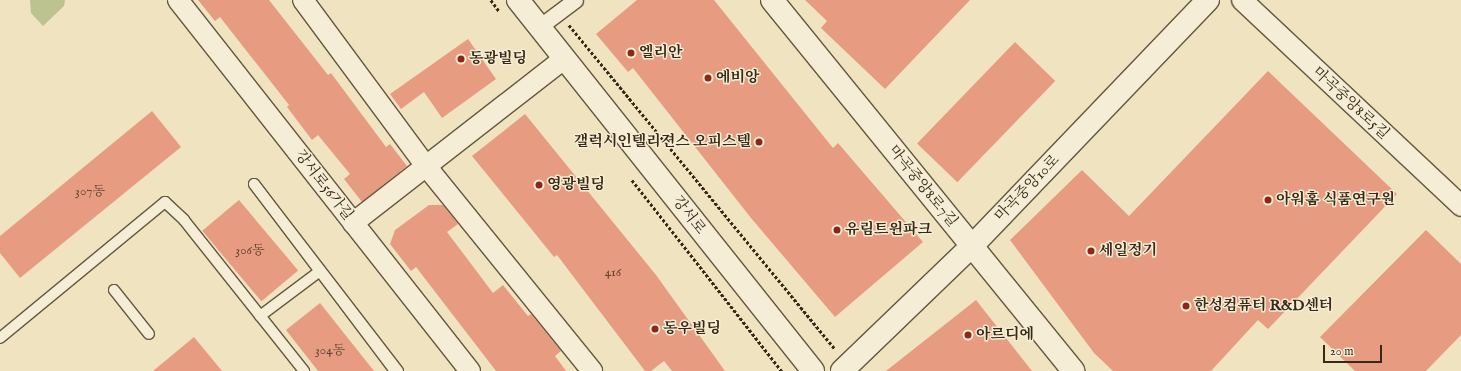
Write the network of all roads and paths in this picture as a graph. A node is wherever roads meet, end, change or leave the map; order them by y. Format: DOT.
graph roads {
  1 [pos="178,0"];
  2 [pos="303,0"];
  3 [pos="491,0"];
  4 [pos="518,0"];
  5 [pos="575,0"];
  6 [pos="772,0"];
  7 [pos="1208,0"];
  8 [pos="1242,0"];
  9 [pos="500,12"];
  10 [pos="559,12"];
  11 [pos="539,27"];
  12 [pos="564,59"];
  13 [pos="426,166"];
  14 [pos="630,178"];
  15 [pos="1461,206"];
  16 [pos="353,222"];
  17 [pos="972,246"];
  18 [pos="320,271"];
  19 [pos="114,290"];
  20 [pos="260,316"];
  21 [pos="149,334"];
  22 [pos="0,338"];
  23 [pos="845,368"];
  24 [pos="304,371"];
  25 [pos="397,371"];
  26 [pos="470,371"];
  27 [pos="592,371"];
  28 [pos="782,371"];
  29 [pos="813,371"];
  30 [pos="1074,371"];
  1 -- 16 [label="street, 강서로56가길"];
  2 -- 13 [label="street"];
  3 -- 9 [label="path"];
  4 -- 11 [label="street, 강서로"];
  5 -- 10 [label="street"];
  6 -- 17 [label="street, 마곡중앙8로7길"];
  7 -- 17 [label="street, 마곡중앙10로"];
  8 -- 15 [label="street, 마곡중앙8로5길"];
  10 -- 11 [label="street"];
  10 -- 23 [label="path"];
  11 -- 12 [label="street, 강서로"];
  12 -- 13 [label="street"];
  12 -- 29 [label="street, 강서로"];
  13 -- 16 [label="street"];
  13 -- 27 [label="street"];
  14 -- 28 [label="path"];
  16 -- 26 [label="street, 강서로56가길"];
  17 -- 23 [label="street, 마곡중앙10로"];
  17 -- 30 [label="street, 마곡중앙8로7길"];
  18 -- 20 [label="lane"];
  18 -- 25 [label="lane"];
  18 -- 25 [label="lane"];
  19 -- 21 [label="lane"];
  20 -- 22 [label="lane"];
  20 -- 24 [label="lane"];
}
